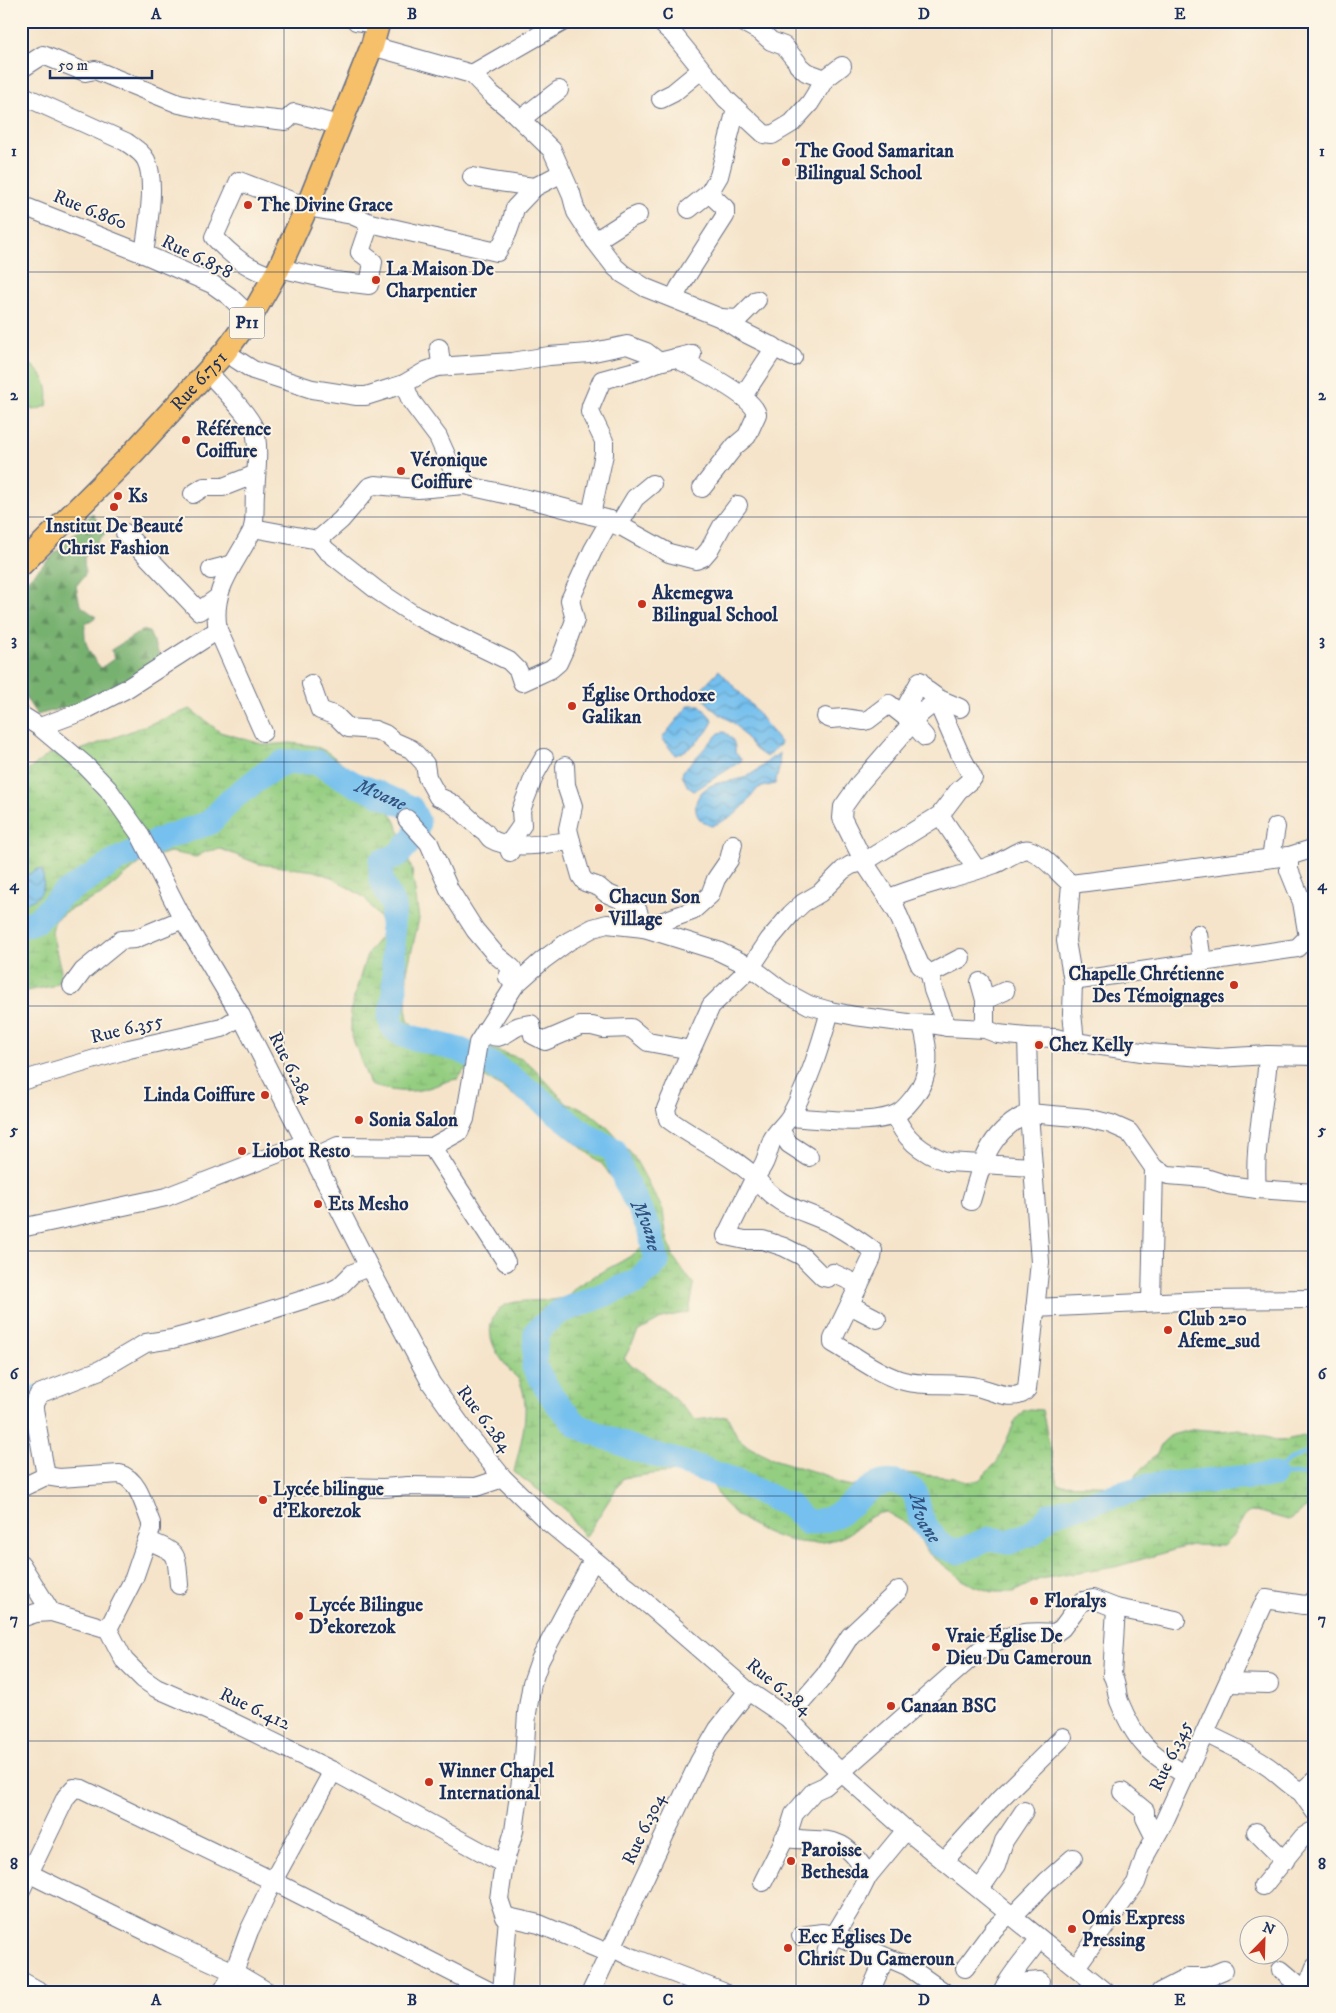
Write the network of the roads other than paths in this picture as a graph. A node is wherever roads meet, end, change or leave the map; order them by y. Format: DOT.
graph roads {
  1 [pos="356,21"];
  2 [pos="564,21"];
  3 [pos="660,21"];
  4 [pos="741,21"];
  5 [pos="379,23"];
  6 [pos="372,46"];
  7 [pos="842,66"];
  8 [pos="21,69"];
  9 [pos="701,70"];
  10 [pos="472,74"];
  11 [pos="826,79"];
  12 [pos="559,90"];
  13 [pos="21,93"];
  14 [pos="661,99"];
  15 [pos="736,109"];
  16 [pos="521,119"];
  17 [pos="341,124"];
  18 [pos="562,173"];
  19 [pos="472,177"];
  20 [pos="535,187"];
  21 [pos="709,193"];
  22 [pos="21,205"];
  23 [pos="307,207"];
  24 [pos="689,209"];
  25 [pos="638,215"];
  26 [pos="370,223"];
  27 [pos="594,241"];
  28 [pos="144,254"];
  29 [pos="276,273"];
  30 [pos="674,298"];
  31 [pos="757,300"];
  32 [pos="251,317"];
  33 [pos="721,318"];
  34 [pos="773,346"];
  35 [pos="439,348"];
  36 [pos="225,352"];
  37 [pos="793,357"];
  38 [pos="676,358"];
  39 [pos="437,367"];
  40 [pos="208,372"];
  41 [pos="404,384"];
  42 [pos="743,396"];
  43 [pos="256,474"];
  44 [pos="652,484"];
  45 [pos="464,485"];
  46 [pos="702,488"];
  47 [pos="193,494"];
  48 [pos="738,505"];
  49 [pos="591,515"];
  50 [pos="614,523"];
  51 [pos="253,528"];
  52 [pos="125,532"];
  53 [pos="318,540"];
  54 [pos="21,564"];
  55 [pos="230,565"];
  56 [pos="211,570"];
  57 [pos="217,598"];
  58 [pos="218,630"];
  59 [pos="311,684"];
  60 [pos="939,699"];
  61 [pos="960,708"];
  62 [pos="21,715"];
  63 [pos="826,717"];
  64 [pos="916,718"];
  65 [pos="40,726"];
  66 [pos="263,732"];
  67 [pos="925,736"];
  68 [pos="544,758"];
  69 [pos="565,766"];
  70 [pos="940,815"];
  71 [pos="407,819"];
  72 [pos="1276,827"];
  73 [pos="571,841"];
  74 [pos="733,844"];
  75 [pos="1315,848"];
  76 [pos="509,850"];
  77 [pos="1288,856"];
  78 [pos="1271,858"];
  79 [pos="864,862"];
  80 [pos="977,870"];
  81 [pos="1070,884"];
  82 [pos="897,912"];
  83 [pos="183,918"];
  84 [pos="644,928"];
  85 [pos="1198,934"];
  86 [pos="1315,945"];
  87 [pos="1297,948"];
  88 [pos="961,958"];
  89 [pos="1202,961"];
  90 [pos="751,967"];
  91 [pos="930,974"];
  92 [pos="1073,981"];
  93 [pos="980,982"];
  94 [pos="515,985"];
  95 [pos="72,986"];
  96 [pos="1005,991"];
  97 [pos="985,1000"];
  98 [pos="830,1011"];
  99 [pos="241,1016"];
  100 [pos="922,1024"];
  101 [pos="947,1027"];
  102 [pos="985,1029"];
  103 [pos="482,1036"];
  104 [pos="1027,1038"];
  105 [pos="1075,1042"];
  106 [pos="691,1050"];
  107 [pos="1268,1055"];
  108 [pos="1315,1056"];
  109 [pos="21,1081"];
  110 [pos="1029,1113"];
  111 [pos="895,1115"];
  112 [pos="786,1130"];
  113 [pos="432,1148"];
  114 [pos="310,1150"];
  115 [pos="810,1157"];
  116 [pos="982,1163"];
  117 [pos="1033,1167"];
  118 [pos="1154,1168"];
  119 [pos="755,1177"];
  120 [pos="1257,1189"];
  121 [pos="1315,1193"];
  122 [pos="972,1201"];
  123 [pos="21,1228"];
  124 [pos="506,1262"];
  125 [pos="368,1267"];
  126 [pos="859,1285"];
  127 [pos="1313,1299"];
  128 [pos="1151,1302"];
  129 [pos="850,1306"];
  130 [pos="1035,1308"];
  131 [pos="878,1319"];
  132 [pos="46,1476"];
  133 [pos="503,1478"];
  134 [pos="347,1486"];
  135 [pos="21,1488"];
  136 [pos="147,1540"];
  137 [pos="593,1560"];
  138 [pos="22,1565"];
  139 [pos="179,1585"];
  140 [pos="899,1590"];
  141 [pos="1315,1598"];
  142 [pos="1116,1608"];
  143 [pos="51,1612"];
  144 [pos="21,1618"];
  145 [pos="1176,1620"];
  146 [pos="108,1629"];
  147 [pos="1228,1683"];
  148 [pos="1269,1684"];
  149 [pos="748,1692"];
  150 [pos="788,1718"];
  151 [pos="1205,1733"];
  152 [pos="1063,1737"];
  153 [pos="333,1771"];
  154 [pos="842,1772"];
  155 [pos="1186,1775"];
  156 [pos="1315,1780"];
  157 [pos="1122,1792"];
  158 [pos="1301,1792"];
  159 [pos="1024,1812"];
  160 [pos="1315,1812"];
  161 [pos="906,1830"];
  162 [pos="1256,1832"];
  163 [pos="1315,1832"];
  164 [pos="784,1838"];
  165 [pos="1155,1838"];
  166 [pos="1072,1858"];
  167 [pos="944,1860"];
  168 [pos="1285,1861"];
  169 [pos="504,1864"];
  170 [pos="30,1874"];
  171 [pos="868,1876"];
  172 [pos="273,1881"];
  173 [pos="763,1882"];
  174 [pos="1263,1886"];
  175 [pos="980,1889"];
  176 [pos="21,1890"];
  177 [pos="1013,1916"];
  178 [pos="508,1917"];
  179 [pos="835,1935"];
  180 [pos="802,1936"];
  181 [pos="1039,1939"];
  182 [pos="609,1950"];
  183 [pos="826,1954"];
  184 [pos="886,1958"];
  185 [pos="1076,1967"];
  186 [pos="1315,1967"];
  187 [pos="965,1968"];
  188 [pos="1224,1970"];
  189 [pos="1281,1970"];
  190 [pos="234,1972"];
  191 [pos="21,1981"];
  192 [pos="1040,1981"];
  193 [pos="1004,1988"];
  194 [pos="1306,1991"];
  195 [pos="41,1992"];
  196 [pos="222,1992"];
  197 [pos="268,1992"];
  198 [pos="492,1992"];
  199 [pos="502,1992"];
  200 [pos="591,1992"];
  201 [pos="723,1992"];
  202 [pos="870,1992"];
  203 [pos="944,1992"];
  204 [pos="1106,1992"];
  205 [pos="1160,1992"];
  1 -- 5 [label="street"];
  2 -- 10 [label="street"];
  3 -- 9 [label="street"];
  4 -- 11 [label="street"];
  5 -- 6 [label="main road, Rue 6.751 / P11"];
  6 -- 10 [label="street"];
  6 -- 17 [label="main road, Rue 6.751 / P11"];
  7 -- 11 [label="street"];
  8 -- 17 [label="street"];
  9 -- 14 [label="street"];
  9 -- 15 [label="street"];
  10 -- 16 [label="street"];
  11 -- 15 [label="street"];
  12 -- 16 [label="street"];
  13 -- 28 [label="street, Rue 6.858"];
  15 -- 21 [label="street"];
  16 -- 18 [label="street"];
  17 -- 23 [label="main road, Rue 6.751 / P11"];
  18 -- 20 [label="street"];
  18 -- 27 [label="street"];
  19 -- 20 [label="street"];
  20 -- 26 [label="street"];
  21 -- 24 [label="street"];
  21 -- 30 [label="street"];
  22 -- 28 [label="street, Rue 6.860"];
  23 -- 26 [label="street"];
  23 -- 29 [label="main road, Rue 6.751 / P11"];
  23 -- 29 [label="street"];
  25 -- 27 [label="street"];
  26 -- 29 [label="street"];
  27 -- 30 [label="street"];
  28 -- 32 [label="street, Rue 6.858"];
  29 -- 32 [label="main road, Rue 6.751 / P11"];
  30 -- 33 [label="street"];
  31 -- 33 [label="street"];
  32 -- 36 [label="main road, Rue 6.751 / P11"];
  33 -- 34 [label="street"];
  34 -- 37 [label="street"];
  34 -- 42 [label="street"];
  35 -- 39 [label="street"];
  36 -- 40 [label="main road, Rue 6.751 / P11"];
  36 -- 41 [label="street"];
  38 -- 39 [label="street"];
  38 -- 42 [label="street"];
  38 -- 49 [label="street"];
  39 -- 41 [label="street"];
  40 -- 43 [label="street"];
  40 -- 54 [label="main road, Rue 6.751 / P11"];
  41 -- 45 [label="street"];
  42 -- 46 [label="street"];
  43 -- 47 [label="street"];
  43 -- 51 [label="street"];
  44 -- 50 [label="street"];
  45 -- 49 [label="street"];
  45 -- 53 [label="street"];
  48 -- 50 [label="street"];
  49 -- 50 [label="street"];
  50 -- 53 [label="street"];
  51 -- 53 [label="street"];
  51 -- 55 [label="street"];
  52 -- 57 [label="street"];
  55 -- 56 [label="street"];
  55 -- 57 [label="street"];
  57 -- 58 [label="street"];
  58 -- 65 [label="street"];
  58 -- 66 [label="street"];
  59 -- 76 [label="street"];
  60 -- 61 [label="street"];
  60 -- 64 [label="street"];
  60 -- 64 [label="street"];
  60 -- 70 [label="street"];
  62 -- 65 [label="street, Rue 6.284"];
  63 -- 64 [label="street"];
  64 -- 67 [label="street"];
  64 -- 79 [label="street"];
  65 -- 83 [label="street, Rue 6.284"];
  68 -- 76 [label="street"];
  69 -- 73 [label="street"];
  70 -- 79 [label="street"];
  70 -- 80 [label="street"];
  71 -- 94 [label="street"];
  72 -- 78 [label="street"];
  73 -- 76 [label="street"];
  73 -- 84 [label="street"];
  74 -- 84 [label="street"];
  75 -- 77 [label="street"];
  77 -- 78 [label="street"];
  77 -- 87 [label="street"];
  78 -- 81 [label="street"];
  79 -- 82 [label="street"];
  79 -- 90 [label="street"];
  80 -- 81 [label="street"];
  80 -- 82 [label="street"];
  81 -- 92 [label="street"];
  82 -- 91 [label="street"];
  83 -- 95 [label="street"];
  83 -- 99 [label="street, Rue 6.284"];
  84 -- 90 [label="street"];
  84 -- 94 [label="street"];
  85 -- 89 [label="street"];
  86 -- 87 [label="street"];
  87 -- 89 [label="street"];
  88 -- 91 [label="street"];
  89 -- 92 [label="street"];
  90 -- 98 [label="street"];
  90 -- 106 [label="street"];
  91 -- 101 [label="street"];
  92 -- 105 [label="street"];
  93 -- 97 [label="street"];
  94 -- 103 [label="street"];
  96 -- 97 [label="street"];
  97 -- 102 [label="street"];
  98 -- 100 [label="street"];
  98 -- 112 [label="street"];
  99 -- 109 [label="street, Rue 6.355"];
  99 -- 114 [label="street, Rue 6.284"];
  100 -- 101 [label="street"];
  100 -- 111 [label="street"];
  101 -- 102 [label="street"];
  102 -- 104 [label="street"];
  103 -- 106 [label="street"];
  103 -- 113 [label="street"];
  104 -- 105 [label="street"];
  104 -- 110 [label="street"];
  105 -- 107 [label="street"];
  106 -- 119 [label="street"];
  107 -- 108 [label="street"];
  107 -- 120 [label="street"];
  110 -- 116 [label="street"];
  110 -- 117 [label="street"];
  110 -- 118 [label="street"];
  111 -- 112 [label="street"];
  111 -- 116 [label="street"];
  112 -- 115 [label="street"];
  112 -- 119 [label="street"];
  113 -- 114 [label="street"];
  113 -- 124 [label="street"];
  114 -- 123 [label="street"];
  114 -- 125 [label="street, Rue 6.284"];
  116 -- 117 [label="street"];
  116 -- 122 [label="street"];
  117 -- 130 [label="street"];
  118 -- 120 [label="street"];
  118 -- 128 [label="street"];
  119 -- 126 [label="street"];
  119 -- 126 [label="street"];
  120 -- 121 [label="street"];
  125 -- 132 [label="street"];
  125 -- 133 [label="street, Rue 6.284"];
  126 -- 129 [label="street"];
  127 -- 128 [label="street"];
  128 -- 130 [label="street"];
  129 -- 130 [label="street"];
  129 -- 131 [label="street"];
  132 -- 135 [label="street"];
  132 -- 136 [label="street"];
  133 -- 134 [label="street"];
  133 -- 137 [label="street, Rue 6.284"];
  136 -- 139 [label="street"];
  136 -- 146 [label="street"];
  137 -- 149 [label="street, Rue 6.284"];
  137 -- 169 [label="street"];
  138 -- 143 [label="street"];
  140 -- 150 [label="street"];
  141 -- 147 [label="street, Rue 6.345"];
  142 -- 145 [label="street"];
  142 -- 154 [label="street"];
  142 -- 155 [label="street"];
  143 -- 144 [label="street"];
  143 -- 146 [label="street"];
  146 -- 153 [label="street, Rue 6.412"];
  147 -- 148 [label="street"];
  147 -- 151 [label="street, Rue 6.345"];
  149 -- 150 [label="street, Rue 6.284"];
  149 -- 182 [label="street, Rue 6.304"];
  150 -- 154 [label="street, Rue 6.284"];
  151 -- 155 [label="street, Rue 6.345"];
  151 -- 158 [label="street"];
  152 -- 167 [label="street"];
  153 -- 169 [label="street, Rue 6.412"];
  153 -- 172 [label="street"];
  154 -- 161 [label="street, Rue 6.284"];
  154 -- 164 [label="street"];
  155 -- 165 [label="street, Rue 6.345"];
  156 -- 158 [label="street"];
  157 -- 165 [label="street"];
  158 -- 160 [label="street"];
  159 -- 175 [label="street"];
  161 -- 167 [label="street, Rue 6.284"];
  161 -- 171 [label="street"];
  162 -- 168 [label="street"];
  163 -- 168 [label="street"];
  164 -- 171 [label="street"];
  164 -- 173 [label="street"];
  165 -- 185 [label="street, Rue 6.345"];
  166 -- 177 [label="street"];
  167 -- 175 [label="street, Rue 6.284"];
  168 -- 174 [label="street"];
  169 -- 178 [label="street"];
  170 -- 172 [label="street"];
  170 -- 176 [label="street"];
  170 -- 190 [label="street"];
  171 -- 179 [label="street"];
  172 -- 190 [label="street"];
  172 -- 198 [label="street"];
  175 -- 177 [label="street, Rue 6.284"];
  177 -- 181 [label="street, Rue 6.284"];
  177 -- 187 [label="street"];
  178 -- 182 [label="street"];
  178 -- 199 [label="street"];
  179 -- 180 [label="street"];
  179 -- 183 [label="street"];
  179 -- 184 [label="street"];
  181 -- 185 [label="street, Rue 6.284"];
  181 -- 193 [label="street"];
  182 -- 200 [label="street, Rue 6.304"];
  182 -- 201 [label="street"];
  184 -- 202 [label="street"];
  184 -- 203 [label="street"];
  185 -- 204 [label="street, Rue 6.284"];
  186 -- 194 [label="street"];
  188 -- 205 [label="street"];
  189 -- 194 [label="street"];
  190 -- 196 [label="street"];
  190 -- 197 [label="street"];
  191 -- 195 [label="street"];
  192 -- 193 [label="street"];
}
